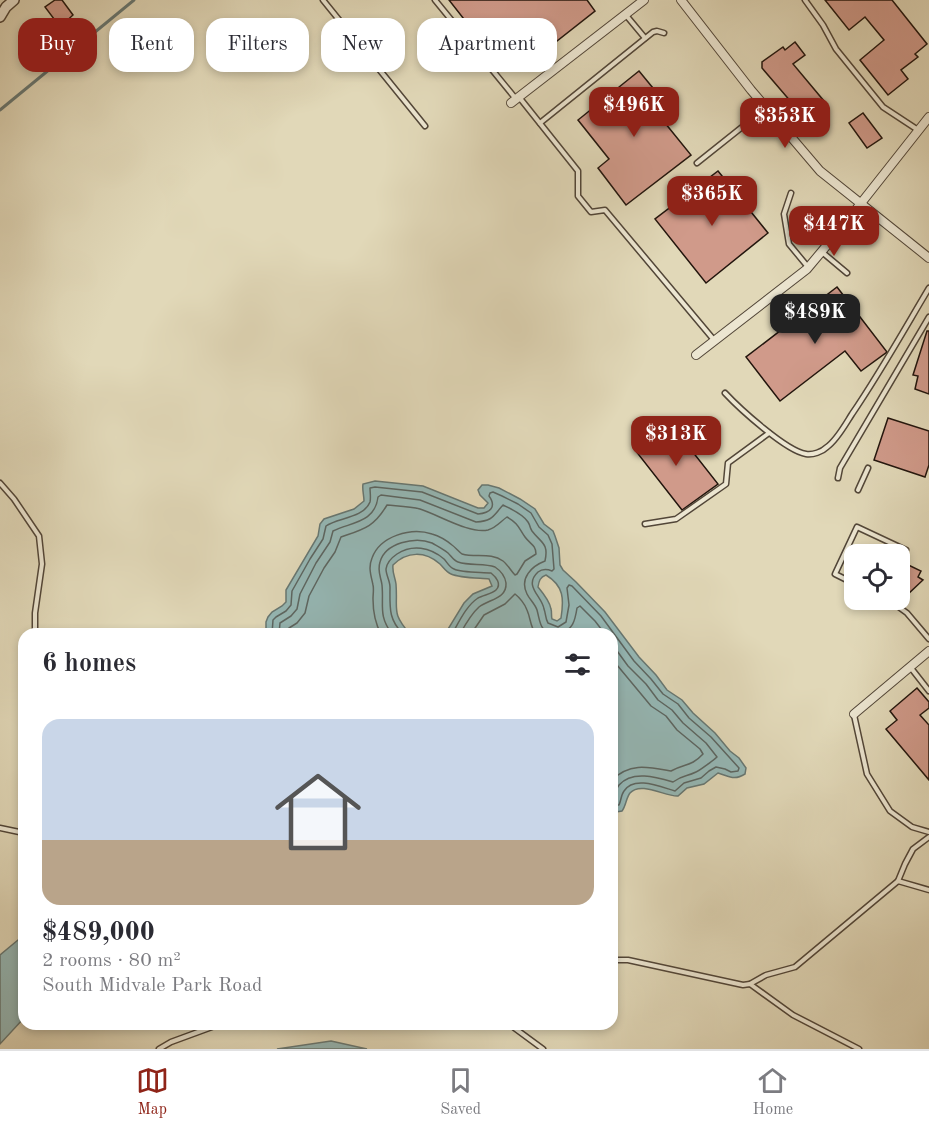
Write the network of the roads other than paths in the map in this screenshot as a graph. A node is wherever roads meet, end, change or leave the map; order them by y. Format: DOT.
graph roads {
  1 [pos="14,0"];
  2 [pos="323,0"];
  3 [pos="435,0"];
  4 [pos="644,0"];
  5 [pos="805,0"];
  6 [pos="686,2"];
  7 [pos="625,14"];
  8 [pos="0,17"];
  9 [pos="664,33"];
  10 [pos="645,38"];
  11 [pos="515,100"];
  12 [pos="766,108"];
  13 [pos="929,117"];
  14 [pos="540,123"];
  15 [pos="425,126"];
  16 [pos="918,130"];
  17 [pos="698,163"];
  18 [pos="791,193"];
  19 [pos="861,203"];
  20 [pos="822,252"];
  21 [pos="929,258"];
  22 [pos="808,267"];
  23 [pos="848,273"];
  24 [pos="929,288"];
  25 [pos="929,317"];
  26 [pos="714,340"];
  27 [pos="696,355"];
  28 [pos="726,393"];
  29 [pos="769,433"];
  30 [pos="868,468"];
  31 [pos="838,478"];
  32 [pos="0,483"];
  33 [pos="858,490"];
  34 [pos="645,524"];
  35 [pos="849,544"];
  36 [pos="893,544"];
  37 [pos="844,555"];
  38 [pos="844,578"];
  39 [pos="903,610"];
  40 [pos="35,628"];
  41 [pos="929,639"];
  42 [pos="929,651"];
  43 [pos="910,667"];
  44 [pos="929,691"];
  45 [pos="854,714"];
  46 [pos="0,828"];
  47 [pos="18,832"];
  48 [pos="929,832"];
  49 [pos="929,837"];
  50 [pos="898,881"];
  51 [pos="929,891"];
  52 [pos="618,960"];
  53 [pos="750,984"];
  54 [pos="203,1030"];
  55 [pos="517,1030"];
  56 [pos="159,1049"];
  57 [pos="543,1049"];
  58 [pos="859,1049"];
  1 -- 8 [label="street"];
  2 -- 15 [label="lane"];
  3 -- 11 [label="lane"];
  4 -- 7 [label="street"];
  5 -- 16 [label="lane"];
  6 -- 12 [label="street"];
  7 -- 10 [label="lane"];
  7 -- 11 [label="street"];
  9 -- 10 [label="lane"];
  10 -- 14 [label="lane"];
  11 -- 14 [label="lane"];
  12 -- 17 [label="lane"];
  12 -- 19 [label="street"];
  13 -- 16 [label="street"];
  14 -- 26 [label="lane"];
  16 -- 19 [label="street"];
  18 -- 22 [label="lane"];
  19 -- 20 [label="street"];
  19 -- 21 [label="street"];
  20 -- 22 [label="street"];
  20 -- 23 [label="lane"];
  22 -- 26 [label="street"];
  24 -- 29 [label="lane"];
  25 -- 31 [label="lane"];
  26 -- 27 [label="street"];
  28 -- 29 [label="lane"];
  29 -- 34 [label="lane"];
  30 -- 33 [label="lane"];
  32 -- 40 [label="lane"];
  35 -- 36 [label="lane"];
  37 -- 38 [label="lane"];
  39 -- 41 [label="lane"];
  42 -- 43 [label="street"];
  43 -- 44 [label="lane"];
  43 -- 45 [label="street"];
  45 -- 48 [label="lane"];
  46 -- 47 [label="lane"];
  49 -- 50 [label="lane"];
  50 -- 51 [label="lane"];
  50 -- 53 [label="lane"];
  52 -- 53 [label="lane"];
  53 -- 58 [label="lane"];
  54 -- 56 [label="lane"];
  55 -- 57 [label="lane"];
}
